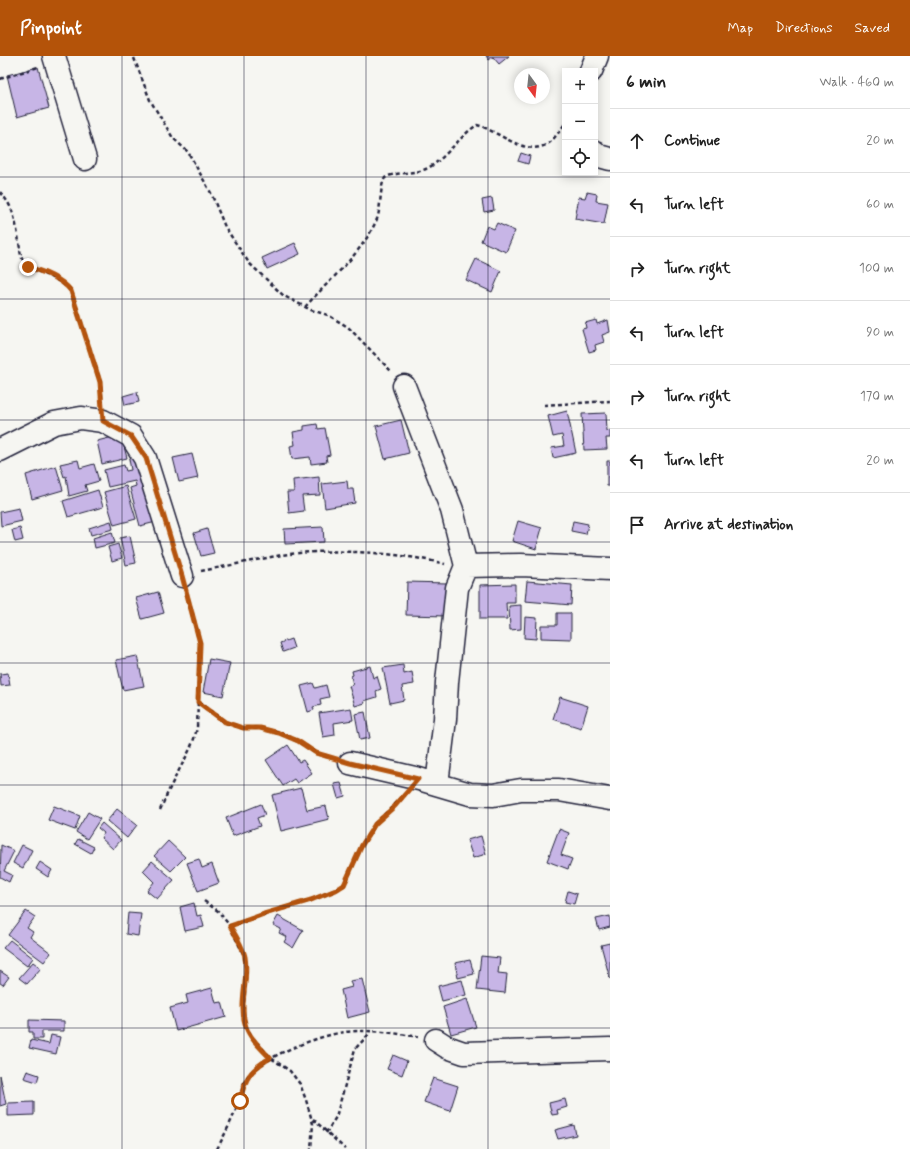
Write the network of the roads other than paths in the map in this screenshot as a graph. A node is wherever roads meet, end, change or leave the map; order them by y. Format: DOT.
graph roads {
  1 [pos="597,56"];
  2 [pos="47,61"];
  3 [pos="592,68"];
  4 [pos="598,155"];
  5 [pos="85,159"];
  6 [pos="610,159"];
  7 [pos="404,386"];
  8 [pos="0,450"];
  9 [pos="465,568"];
  10 [pos="610,569"];
  11 [pos="182,576"];
  12 [pos="350,763"];
  13 [pos="428,782"];
  14 [pos="610,799"];
  15 [pos="436,1040"];
  16 [pos="610,1049"];
  1 -- 3 [label="street"];
  2 -- 5 [label="street"];
  4 -- 6 [label="street"];
  7 -- 9 [label="street"];
  8 -- 11 [label="street"];
  9 -- 10 [label="street"];
  9 -- 13 [label="street"];
  12 -- 13 [label="street"];
  13 -- 14 [label="street"];
  15 -- 16 [label="street"];
}
